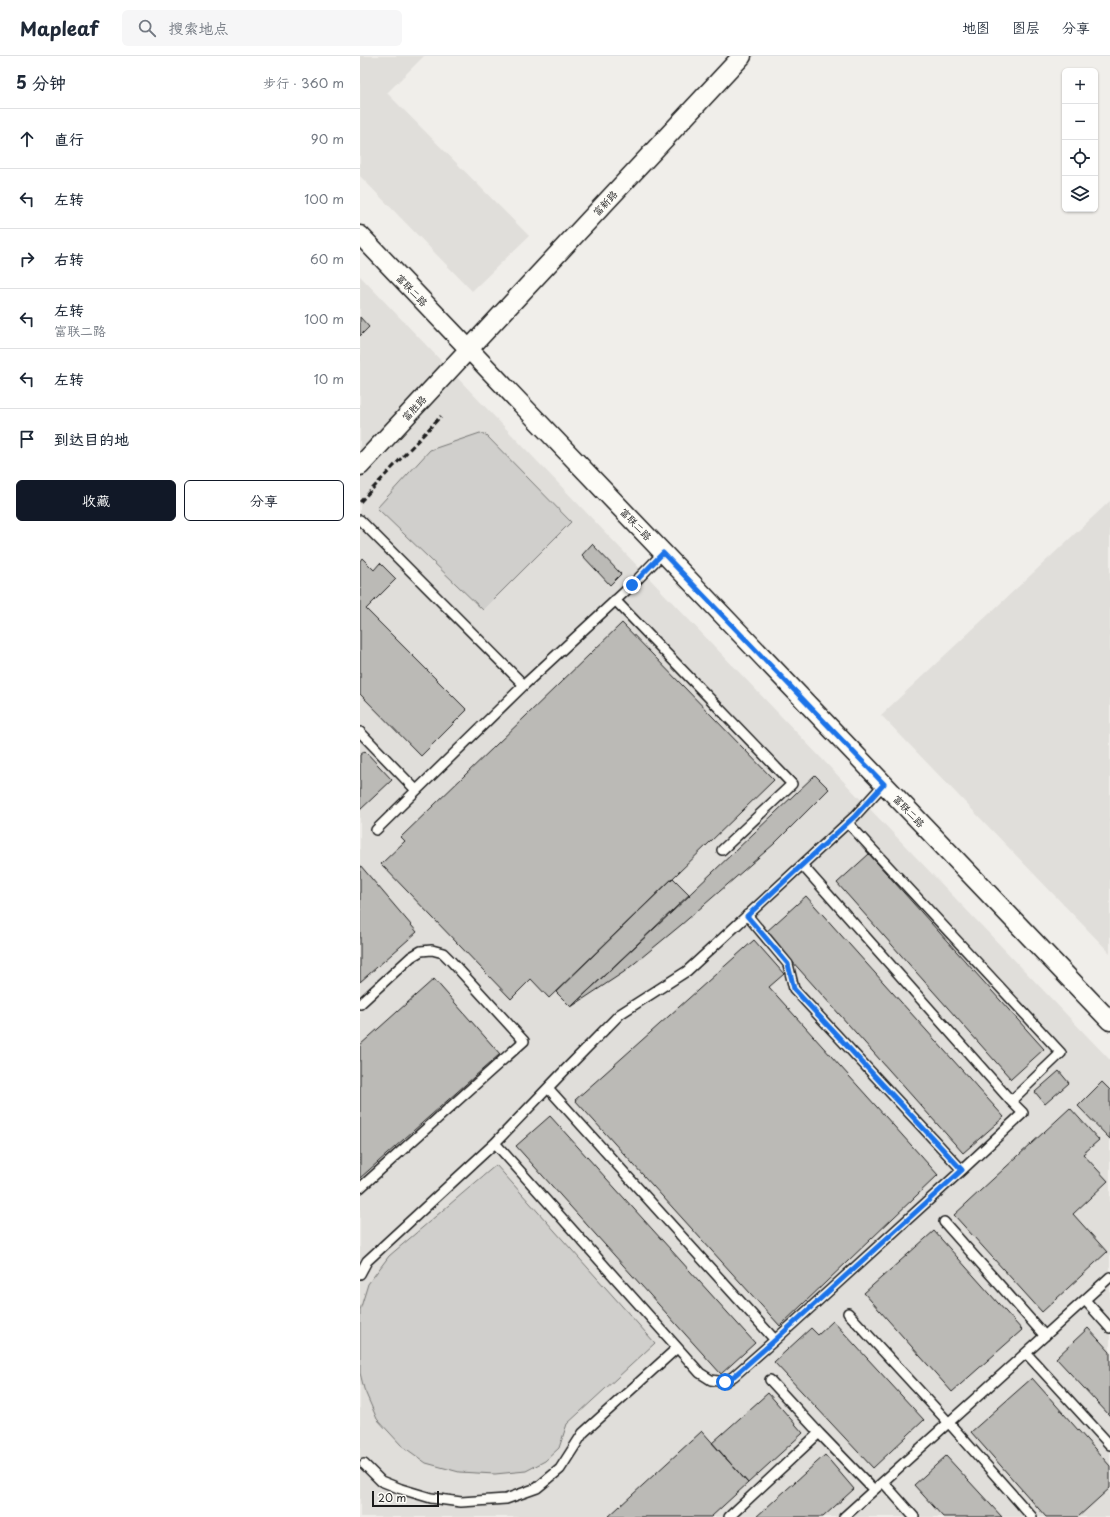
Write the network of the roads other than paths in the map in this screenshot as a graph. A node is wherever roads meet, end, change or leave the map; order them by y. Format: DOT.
graph roads {
  1 [pos="742,56"];
  2 [pos="360,235"];
  3 [pos="468,349"];
  4 [pos="360,466"];
  5 [pos="360,520"];
  6 [pos="663,553"];
  7 [pos="616,600"];
  8 [pos="524,685"];
  9 [pos="360,732"];
  10 [pos="884,784"];
  11 [pos="416,790"];
  12 [pos="848,822"];
  13 [pos="376,830"];
  14 [pos="722,850"];
  15 [pos="802,865"];
  16 [pos="747,916"];
  17 [pos="360,1004"];
  18 [pos="1110,1021"];
  19 [pos="548,1088"];
  20 [pos="1011,1101"];
  21 [pos="495,1143"];
  22 [pos="962,1170"];
  23 [pos="360,1188"];
  24 [pos="944,1222"];
  25 [pos="360,1274"];
  26 [pos="1110,1277"];
  27 [pos="1085,1300"];
  28 [pos="848,1313"];
  29 [pos="1110,1328"];
  30 [pos="1045,1336"];
  31 [pos="775,1340"];
  32 [pos="677,1348"];
  33 [pos="1026,1353"];
  34 [pos="770,1380"];
  35 [pos="949,1423"];
  36 [pos="819,1434"];
  37 [pos="1110,1445"];
  38 [pos="361,1464"];
  39 [pos="883,1482"];
  40 [pos="874,1490"];
  41 [pos="729,1517"];
  42 [pos="844,1517"];
  43 [pos="914,1517"];
  44 [pos="1032,1517"];
  1 -- 3 [label="street, 富新路"];
  2 -- 3 [label="street, 富联二路"];
  3 -- 4 [label="street, 富胜路"];
  3 -- 6 [label="street, 富联二路"];
  5 -- 8 [label="lane"];
  6 -- 7 [label="lane"];
  6 -- 10 [label="street, 富联二路"];
  7 -- 8 [label="lane"];
  7 -- 14 [label="lane"];
  8 -- 11 [label="lane"];
  9 -- 11 [label="lane"];
  10 -- 12 [label="lane"];
  10 -- 18 [label="street, 富联二路"];
  11 -- 13 [label="lane"];
  12 -- 15 [label="lane"];
  12 -- 20 [label="lane"];
  15 -- 16 [label="lane"];
  15 -- 20 [label="lane"];
  16 -- 19 [label="lane"];
  16 -- 22 [label="lane"];
  17 -- 23 [label="lane"];
  19 -- 21 [label="lane"];
  19 -- 31 [label="lane"];
  20 -- 22 [label="lane"];
  21 -- 25 [label="lane"];
  21 -- 32 [label="lane"];
  22 -- 31 [label="lane"];
  24 -- 30 [label="lane"];
  26 -- 27 [label="lane"];
  27 -- 29 [label="lane"];
  27 -- 30 [label="lane"];
  28 -- 35 [label="lane"];
  30 -- 33 [label="lane"];
  31 -- 32 [label="lane"];
  32 -- 38 [label="lane"];
  33 -- 35 [label="lane"];
  33 -- 37 [label="lane"];
  34 -- 36 [label="lane"];
  35 -- 39 [label="lane"];
  35 -- 44 [label="lane"];
  36 -- 40 [label="lane"];
  36 -- 41 [label="lane"];
  39 -- 40 [label="lane"];
  39 -- 43 [label="lane"];
  40 -- 42 [label="lane"];
}
